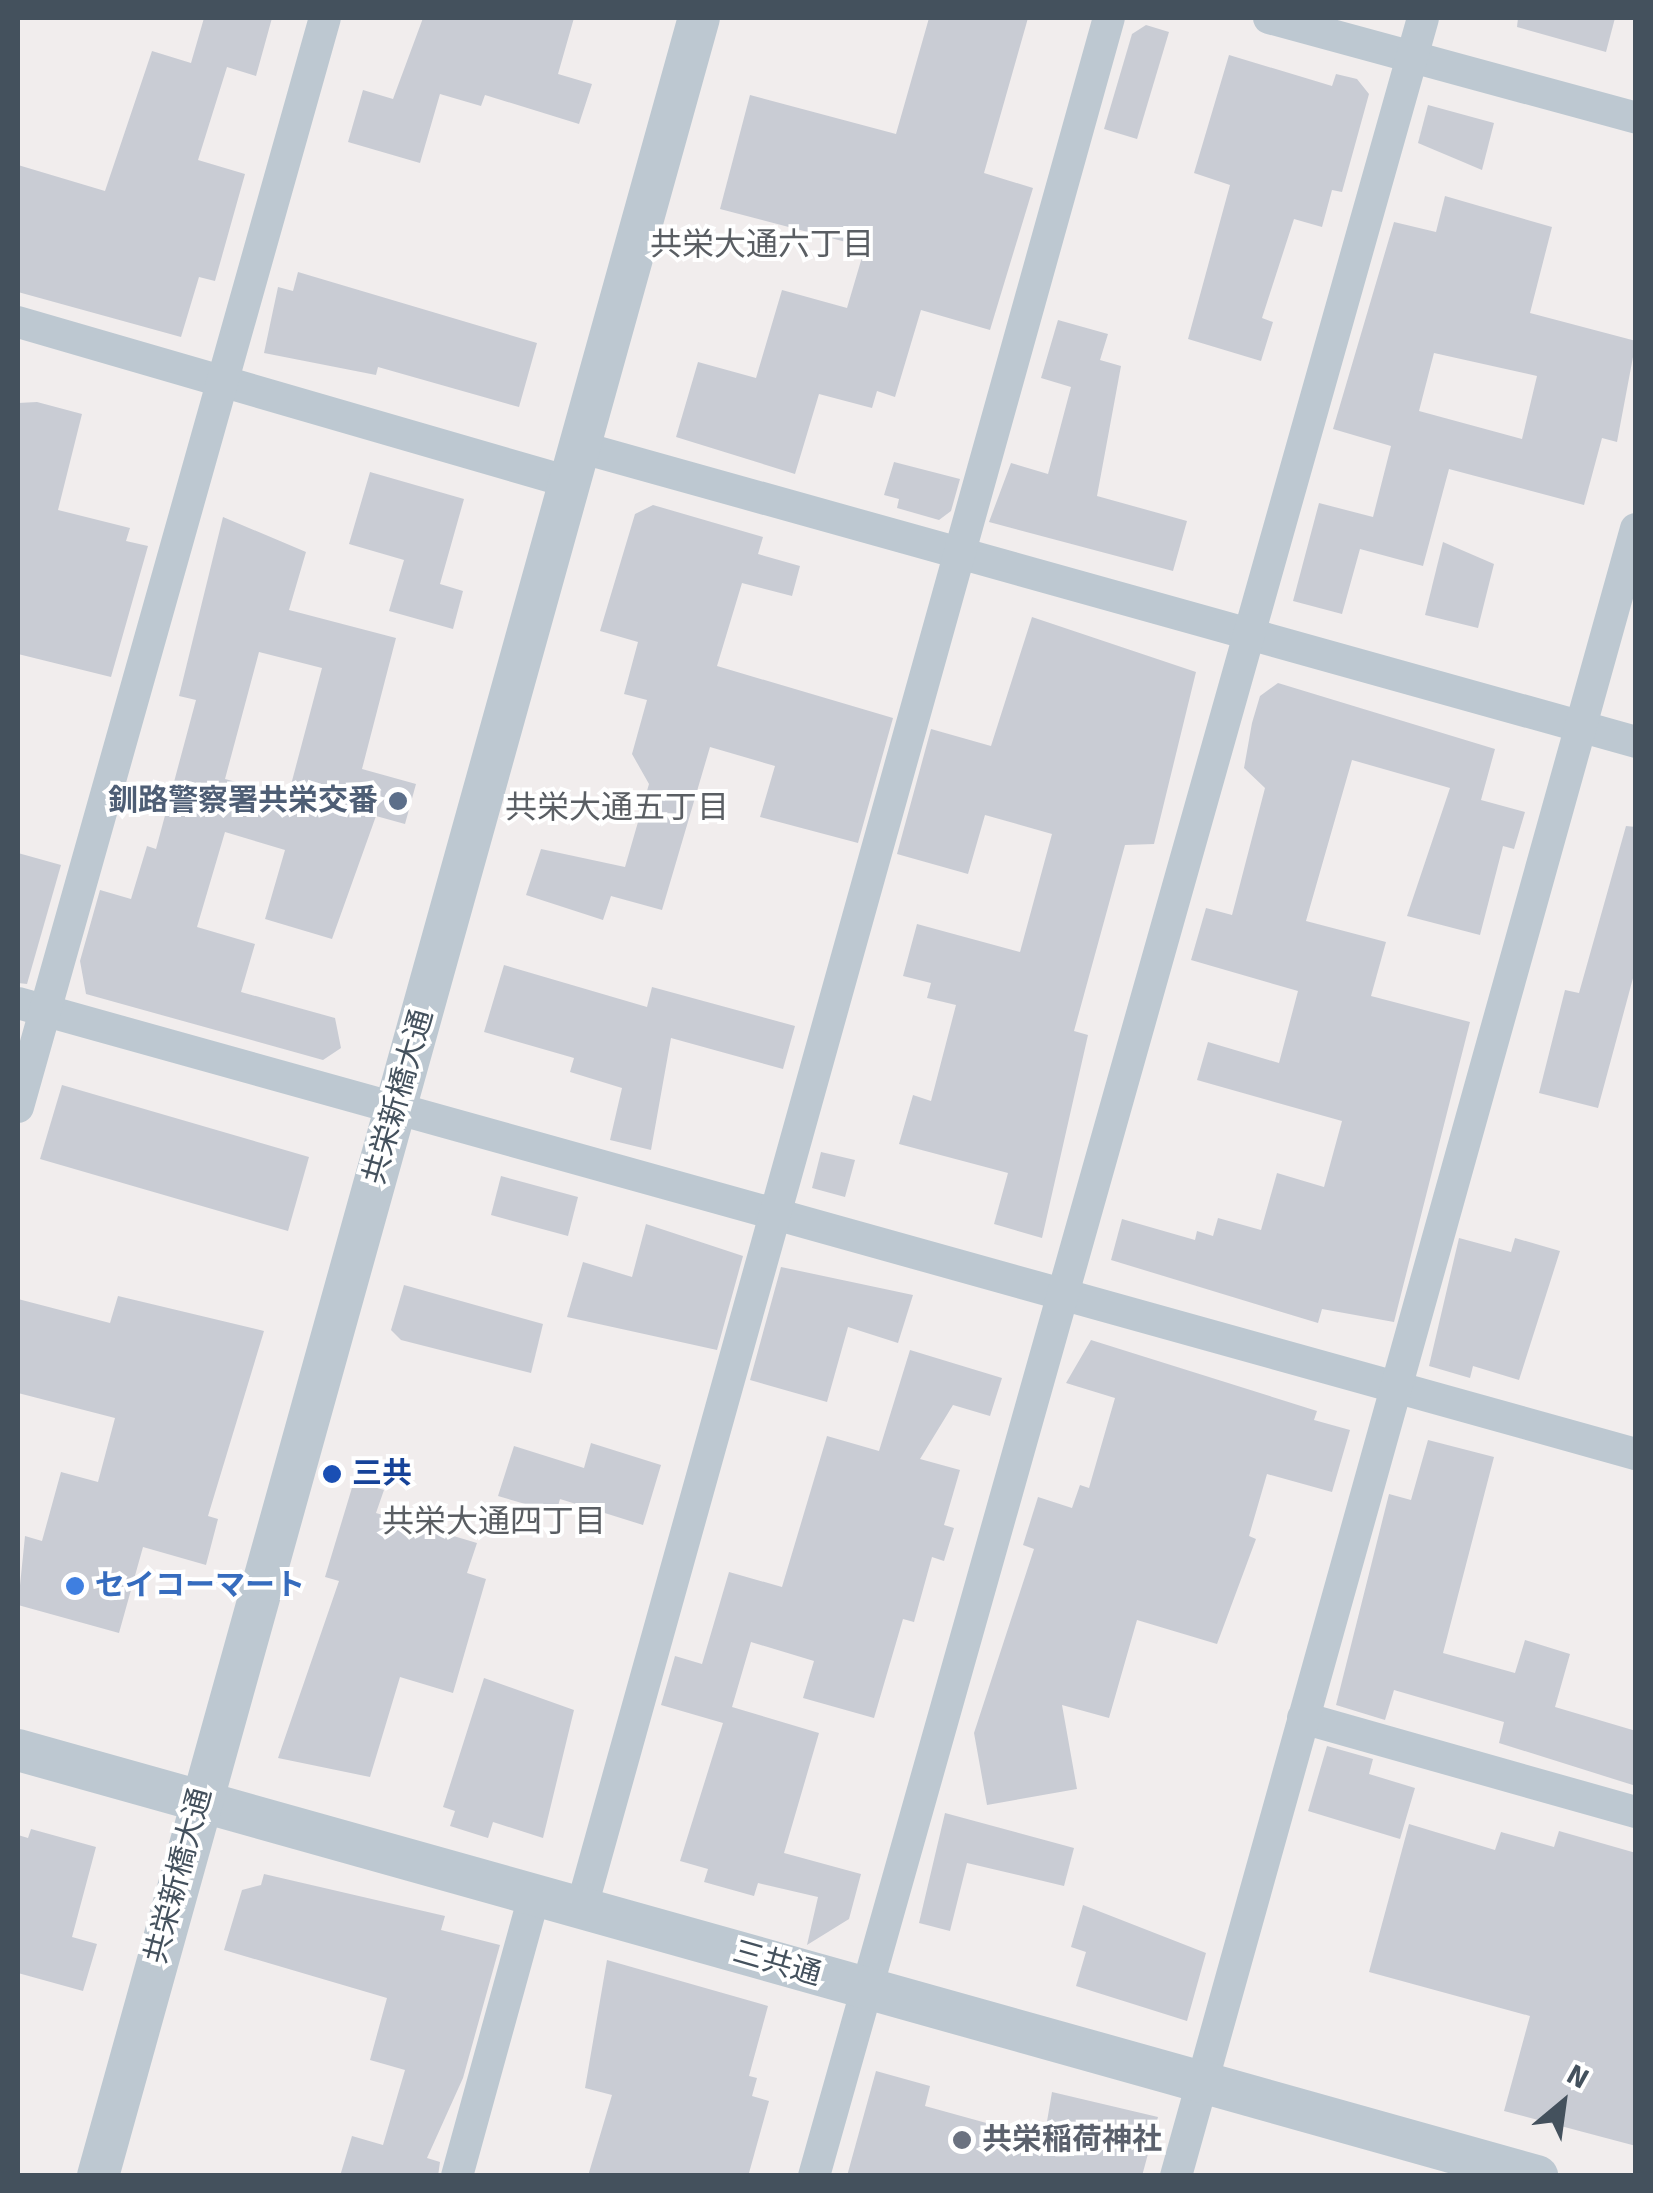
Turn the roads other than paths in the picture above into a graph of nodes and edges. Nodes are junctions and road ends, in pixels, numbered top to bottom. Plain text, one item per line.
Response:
1 (325, 18) edge
2 (698, 18) edge
3 (1109, 18) edge
4 (1269, 18) edge
5 (1423, 18) edge
6 (1412, 58) junction
7 (1636, 118) edge
8 (18, 322) edge
9 (224, 383) junction
10 (577, 466) junction
11 (1636, 528) edge
12 (954, 551) junction
13 (1246, 635) junction
14 (1579, 728) junction
15 (1636, 742) edge
16 (31, 1007) edge
17 (18, 1107) edge
18 (394, 1109) junction
19 (775, 1217) junction
20 (1064, 1296) junction
21 (1392, 1386) junction
22 (1636, 1454) edge
23 (1303, 1718) junction
24 (18, 1750) edge
25 (199, 1800) junction
26 (1636, 1812) edge
27 (534, 1896) junction
28 (581, 1910) junction
29 (867, 1989) junction
30 (1202, 2082) junction
31 (1530, 2174) edge
32 (98, 2176) edge
33 (457, 2176) edge
34 (814, 2176) edge
35 (1176, 2176) edge

1 - 9 street
2 - 10 street, 共栄新橋大通
3 - 12 street
4 - 6 street
5 - 6 street
6 - 7 street
6 - 13 street
8 - 9 street
9 - 10 street
9 - 16 street
10 - 12 street
10 - 18 street, 共栄新橋大通
11 - 14 street
12 - 13 street
12 - 19 street
13 - 14 street
13 - 20 street
14 - 15 street
14 - 21 street
16 - 17 street
16 - 18 street
18 - 19 street
18 - 25 street, 共栄新橋大通
19 - 20 street
19 - 28 street
20 - 21 street
20 - 29 street
21 - 22 street
21 - 23 street
23 - 26 street
23 - 30 street
24 - 25 street, 三共通
25 - 27 street, 三共通
25 - 32 street, 共栄新橋大通
27 - 28 street, 三共通
27 - 33 street
28 - 29 street, 三共通
29 - 30 street, 三共通
29 - 34 street
30 - 31 street, 三共通
30 - 35 street

